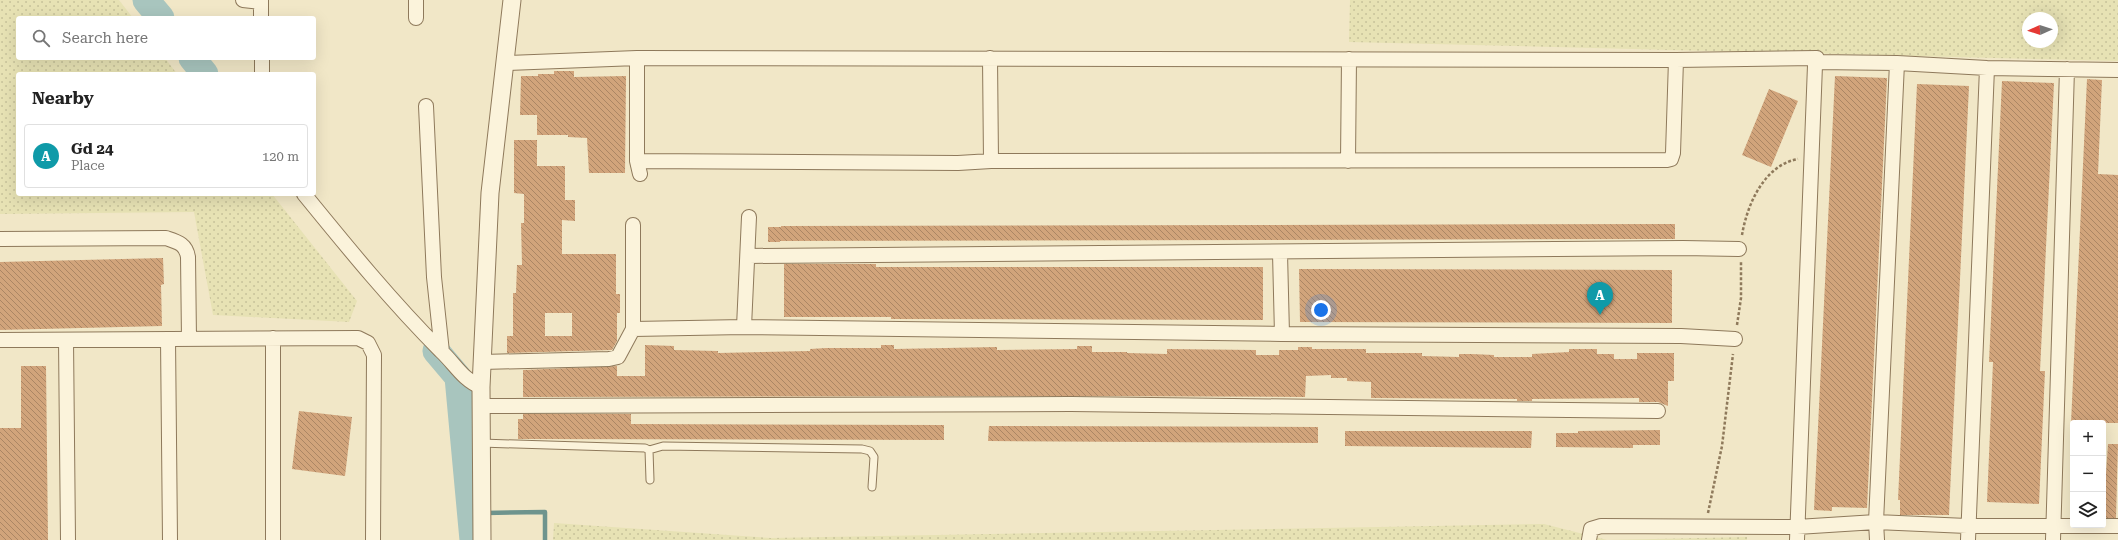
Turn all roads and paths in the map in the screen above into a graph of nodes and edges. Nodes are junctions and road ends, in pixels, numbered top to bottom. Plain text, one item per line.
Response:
1 (243, 0) edge
2 (416, 0) edge
3 (512, 0) edge
4 (261, 1) edge
5 (261, 16) edge
6 (416, 18) dead end
7 (637, 58) junction
8 (990, 58) junction
9 (1350, 59) junction
10 (262, 60) edge
11 (1676, 60) junction
12 (1817, 62) junction
13 (512, 63) junction
14 (1897, 63) junction
15 (1987, 68) junction
16 (2067, 69) junction
17 (2118, 70) edge
18 (262, 72) edge
19 (426, 106) dead end
20 (1812, 160) junction
21 (637, 161) junction
22 (991, 161) junction
23 (1348, 161) junction
24 (640, 174) dead end
25 (306, 196) edge
26 (749, 217) dead end
27 (633, 225) dead end
28 (0, 238) edge
29 (1740, 249) junction
30 (1280, 253) junction
31 (749, 256) junction
32 (744, 327) junction
33 (633, 329) junction
34 (1282, 334) junction
35 (273, 338) junction
36 (168, 339) junction
37 (190, 339) junction
38 (1735, 339) junction
39 (0, 340) edge
40 (66, 340) junction
41 (442, 352) junction
42 (490, 362) junction
43 (481, 388) junction
44 (489, 406) junction
45 (1658, 411) dead end
46 (481, 443) junction
47 (649, 450) junction
48 (650, 480) dead end
49 (872, 487) dead end
50 (1876, 522) junction
51 (1706, 526) junction
52 (2118, 526) edge
53 (1967, 533) edge
54 (2053, 533) edge
55 (1797, 534) edge
56 (68, 540) edge
57 (170, 540) edge
58 (273, 540) edge
59 (373, 540) edge
60 (482, 540) edge
61 (1589, 540) edge
62 (1877, 540) edge

1 - 4 street
2 - 6 street
3 - 13 street
4 - 5 street
7 - 8 street
7 - 13 street
7 - 21 street
8 - 9 street
8 - 22 street
9 - 11 street
9 - 23 street
10 - 18 street
11 - 12 street
11 - 23 street
12 - 14 street
12 - 20 street
13 - 42 street
14 - 15 street
14 - 50 street
15 - 16 street
15 - 53 street
16 - 17 street
16 - 54 street
19 - 41 street
20 - 29 path
20 - 55 street
21 - 22 street
21 - 24 street
22 - 23 street
25 - 41 street
26 - 31 street
27 - 33 street
28 - 37 street
29 - 30 street
29 - 38 path
30 - 31 street
30 - 34 street
31 - 32 street
32 - 33 street
32 - 34 street
33 - 42 street
34 - 38 street
35 - 37 street
35 - 58 street
35 - 59 street
36 - 37 street
36 - 40 street
36 - 57 street
38 - 51 path
39 - 40 street
40 - 56 street
41 - 43 street
42 - 43 street
43 - 44 street
44 - 45 street
44 - 46 street
46 - 47 lane
46 - 60 street
47 - 48 lane
47 - 49 lane
50 - 53 street
50 - 55 street
50 - 62 street
51 - 55 street
51 - 61 street
52 - 54 street
53 - 54 street

